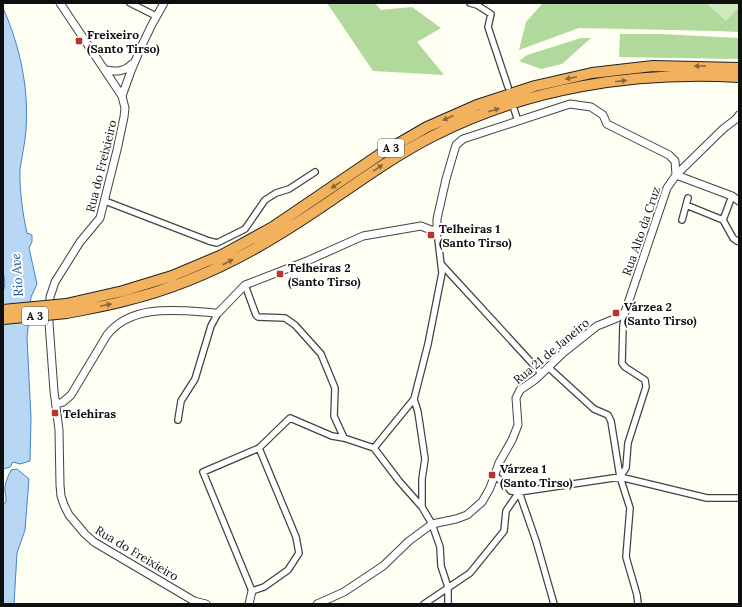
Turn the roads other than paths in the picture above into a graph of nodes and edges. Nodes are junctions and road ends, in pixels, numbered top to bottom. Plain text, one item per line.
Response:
1 (60, 3) edge
2 (130, 3) edge
3 (164, 3) edge
4 (470, 3) edge
5 (156, 16) junction
6 (134, 62) junction
7 (739, 68) edge
8 (105, 70) junction
9 (739, 77) edge
10 (508, 87) dead end
11 (122, 96) junction
12 (514, 109) dead end
13 (739, 114) edge
14 (518, 121) junction
15 (315, 172) dead end
16 (676, 175) junction
17 (732, 196) junction
18 (688, 198) dead end
19 (105, 201) junction
20 (739, 201) edge
21 (686, 205) junction
22 (682, 220) dead end
23 (722, 220) junction
24 (437, 230) junction
25 (737, 241) dead end
26 (441, 265) junction
27 (245, 285) junction
28 (67, 308) junction
29 (3, 310) edge
30 (625, 312) junction
31 (218, 313) junction
32 (3, 319) edge
33 (548, 367) junction
34 (541, 373) junction
35 (414, 399) junction
36 (57, 404) junction
37 (178, 420) dead end
38 (344, 438) junction
39 (259, 448) junction
40 (374, 448) junction
41 (495, 476) junction
42 (620, 476) junction
43 (519, 492) junction
44 (739, 498) edge
45 (422, 508) junction
46 (432, 524) junction
47 (448, 587) junction
48 (252, 591) junction
49 (206, 604) edge
50 (249, 604) edge
51 (318, 604) edge
52 (424, 604) edge
53 (448, 604) edge
54 (554, 604) edge
55 (638, 604) edge

1 - 8 street
2 - 5 street
3 - 5 street
4 - 10 street
5 - 6 street
6 - 8 street
6 - 11 street
7 -> 28 highway, A 3
8 - 11 street
28 -> 9 highway, A 3
11 - 19 street, Rua do Freixieiro
12 - 14 street
13 - 16 street, Rua Alto da Cruz
14 - 16 street
14 - 24 street
15 - 19 street
16 - 17 street
16 - 30 street, Rua Alto da Cruz
17 - 20 street
17 - 23 street
18 - 21 street
19 - 36 street, Rua do Freixieiro
21 - 22 street
21 - 23 street
23 - 25 street
24 - 26 street
24 - 27 street
26 - 34 street
26 - 35 street
27 - 31 street
27 - 38 street
28 - 29 highway, A 3, bridge
28 - 32 highway, A 3, bridge
30 - 33 street, Rua 21 de Janeiro
30 - 42 street
31 - 36 street
31 - 37 street
33 - 34 street, Rua 21 de Janeiro
33 - 42 street
34 - 41 street, Rua 21 de Janeiro
35 - 40 street
35 - 45 street
36 - 49 street, Rua do Freixieiro
38 - 39 street
38 - 40 street
39 - 48 street
39 - 48 street
40 - 45 street
41 - 43 street
41 - 46 street, Rua 21 de Janeiro
42 - 43 street
42 - 44 street
42 - 55 street
43 - 47 street
43 - 54 street
45 - 46 street
46 - 47 street
46 - 51 street
47 - 52 street
47 - 53 street
48 - 50 street

